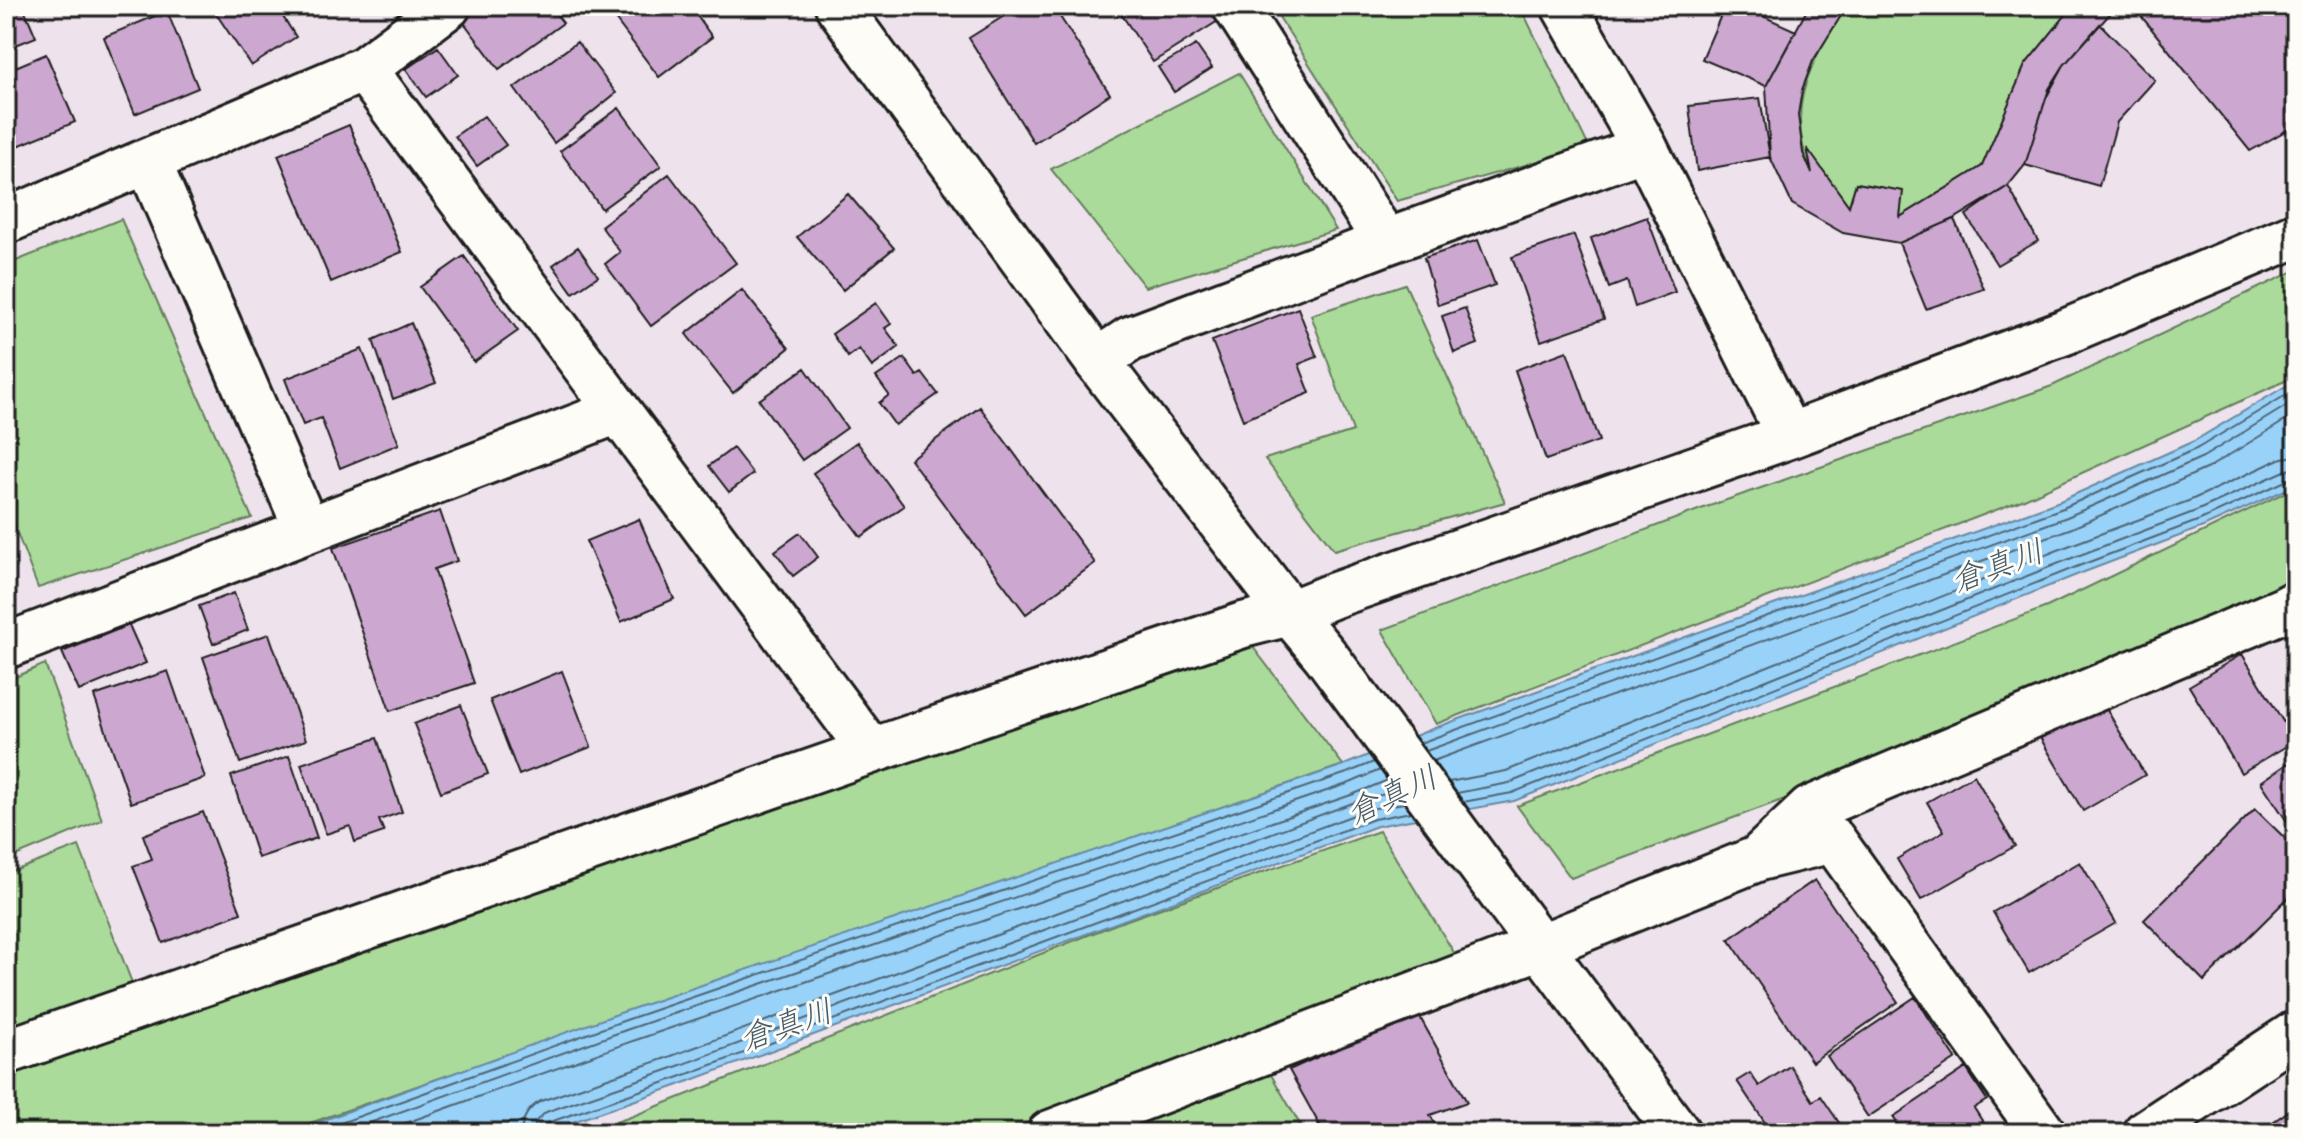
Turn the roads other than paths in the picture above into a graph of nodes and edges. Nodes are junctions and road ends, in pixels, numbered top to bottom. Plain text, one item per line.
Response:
1 (448, 6) edge
2 (838, 6) edge
3 (1235, 6) edge
4 (1564, 6) edge
5 (364, 69) junction
6 (1645, 148) junction
7 (148, 161) junction
8 (6, 221) edge
9 (2296, 235) edge
10 (1386, 242) junction
11 (1097, 361) junction
12 (618, 411) junction
13 (1789, 436) junction
14 (307, 530) junction
15 (2296, 603) edge
16 (1290, 613) junction
17 (6, 646) edge
18 (871, 751) junction
19 (1759, 858) junction
20 (1539, 947) junction
21 (2296, 1033) edge
22 (6, 1052) edge
23 (1062, 1131) edge
24 (1678, 1133) edge
25 (2043, 1133) edge
26 (2145, 1133) edge

1 - 5 street
2 - 11 street
3 - 10 street
4 - 6 street
5 - 7 street
5 - 12 street
6 - 10 street
6 - 13 street
7 - 8 street
7 - 14 street
9 - 13 street
10 - 11 street
11 - 16 street
12 - 14 street
12 - 18 street
13 - 16 street
14 - 17 street
15 - 19 street
16 - 18 street
16 - 20 street
18 - 22 street
19 - 20 street
19 - 25 street
20 - 23 street
20 - 24 street
21 - 26 street

